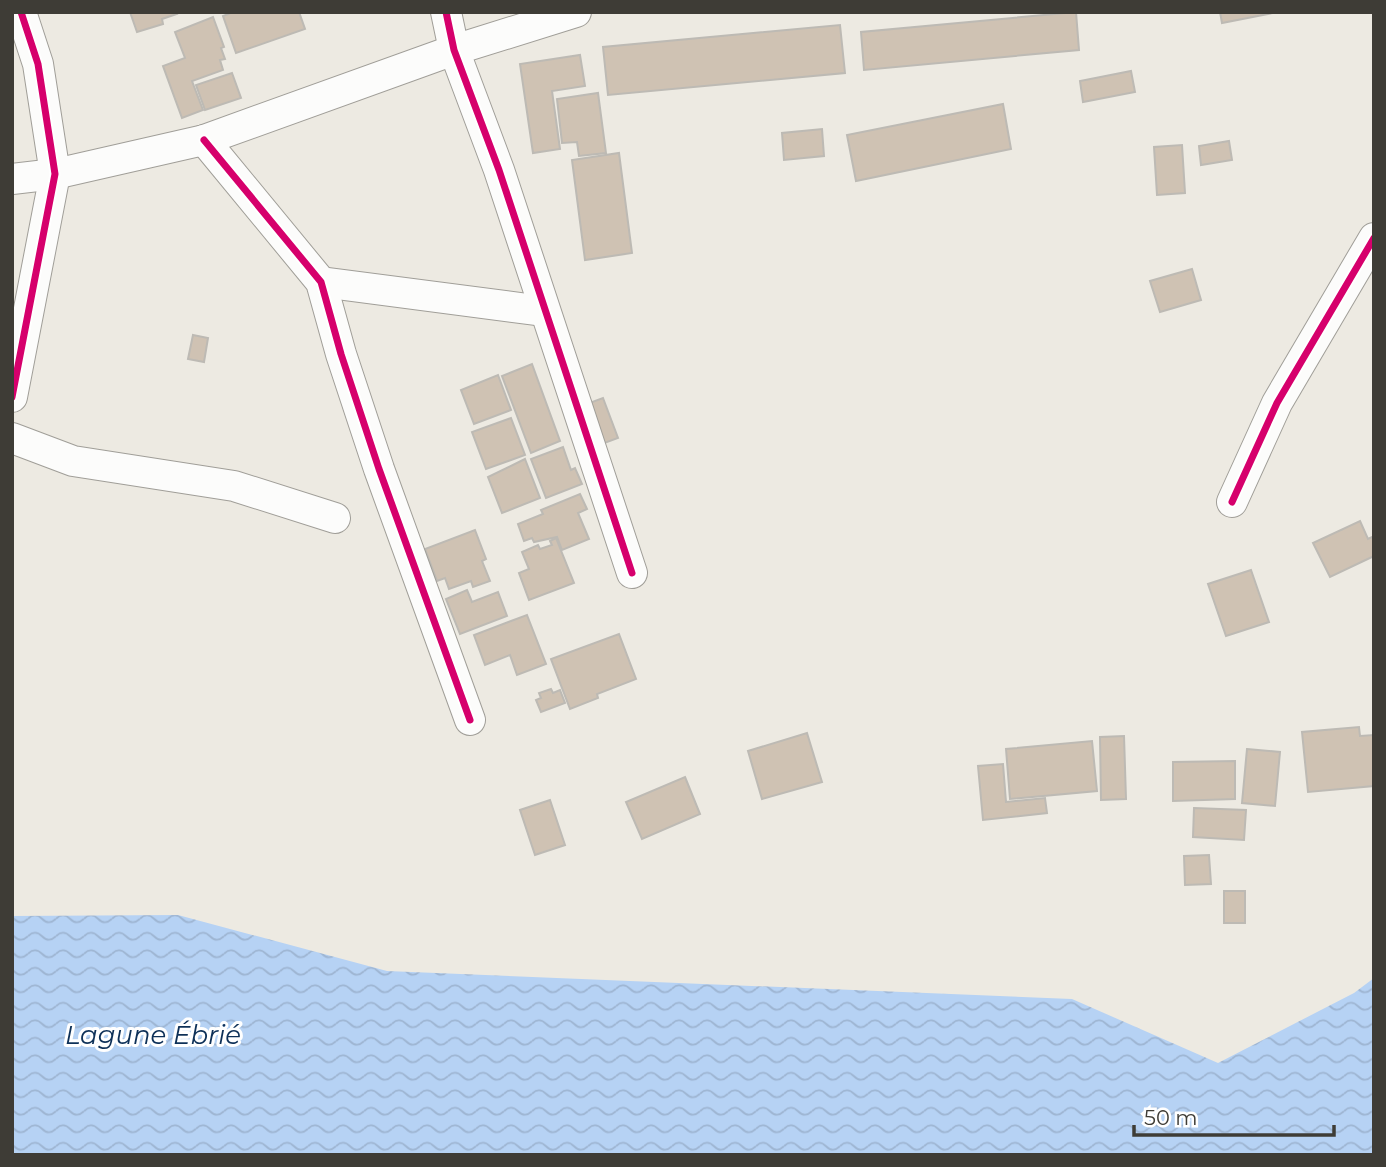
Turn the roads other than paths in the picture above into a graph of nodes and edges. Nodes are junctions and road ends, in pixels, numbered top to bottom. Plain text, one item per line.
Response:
1 (22, 12) edge
2 (446, 12) edge
3 (576, 12) edge
4 (454, 50) junction
5 (204, 140) junction
6 (55, 174) junction
7 (12, 179) edge
8 (1374, 238) edge
9 (321, 282) junction
10 (543, 312) junction
11 (12, 397) edge
12 (12, 438) edge
13 (1232, 502) dead end
14 (335, 518) dead end
15 (632, 573) dead end
16 (470, 720) dead end

1 - 6 street
2 - 4 street
3 - 4 street
4 - 5 street
4 - 10 street
5 - 6 street
5 - 9 street
6 - 7 street
6 - 11 street
8 - 13 street
9 - 10 street
9 - 16 street
10 - 15 street
12 - 14 street

